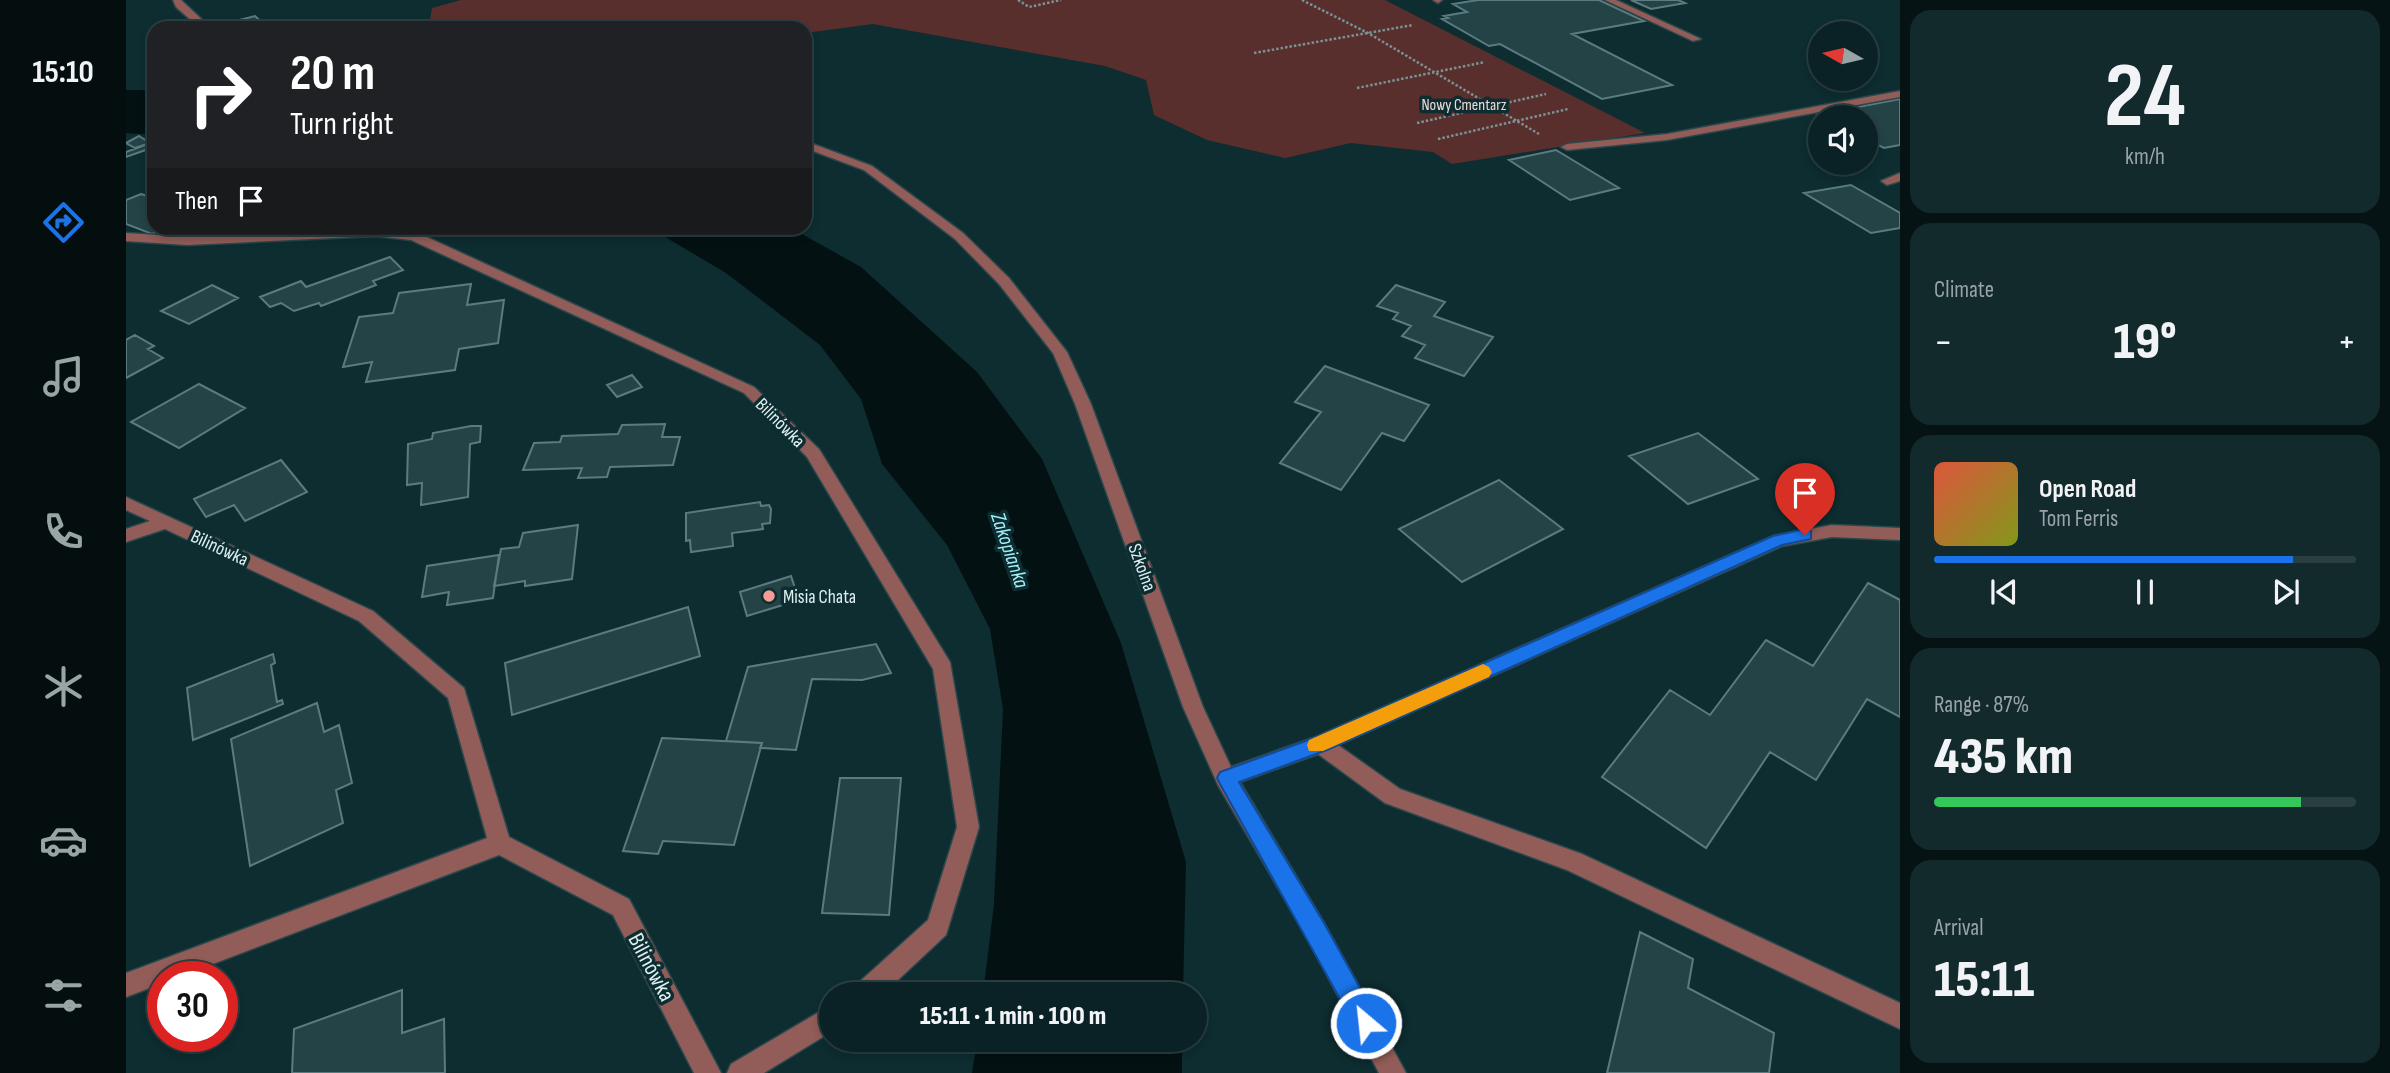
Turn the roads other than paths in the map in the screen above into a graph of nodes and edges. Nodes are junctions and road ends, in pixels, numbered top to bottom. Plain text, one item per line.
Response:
1 (177, 0) edge
2 (1609, 0) edge
3 (198, 21) edge
4 (1696, 39) dead end
5 (1900, 94) edge
6 (812, 147) edge
7 (1566, 147) dead end
8 (319, 235) edge
9 (404, 235) edge
10 (126, 237) edge
11 (126, 503) edge
12 (166, 522) junction
13 (1900, 534) edge
14 (126, 536) edge
15 (1320, 744) junction
16 (1226, 778) junction
17 (500, 844) junction
18 (877, 982) edge
19 (126, 985) edge
20 (1900, 1016) edge
21 (819, 1025) edge
22 (708, 1073) edge
23 (740, 1073) edge
24 (1393, 1073) edge

1 - 3 street
2 - 4 street
5 - 7 street
6 - 16 street, Szkolna
8 - 10 street, Bilinówka
9 - 18 street, Bilinówka
11 - 12 street, Bilinówka
12 - 14 street
12 - 17 street, Bilinówka
13 - 15 street
15 - 16 street
15 - 20 street
16 - 24 street, Szkolna
17 - 19 street
17 - 22 street, Bilinówka
21 - 23 street

